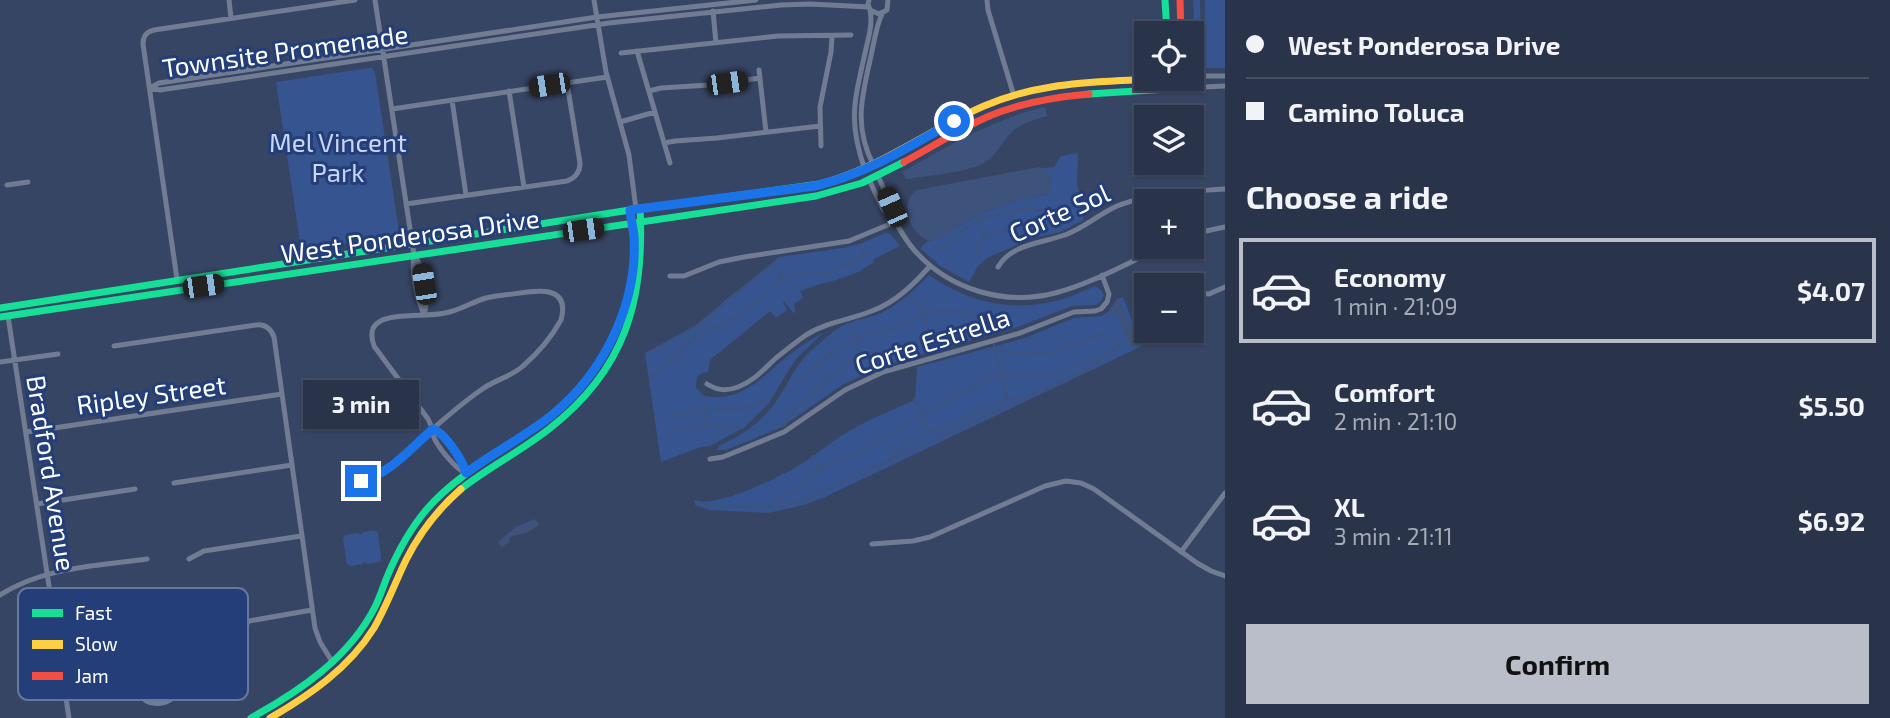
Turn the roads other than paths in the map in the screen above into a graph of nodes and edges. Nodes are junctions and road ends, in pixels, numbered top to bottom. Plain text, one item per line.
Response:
1 (229, 0) edge
2 (355, 0) edge
3 (375, 0) edge
4 (594, 0) edge
5 (756, 0) edge
6 (869, 0) edge
7 (888, 0) edge
8 (987, 0) edge
9 (1165, 0) edge
10 (1180, 0) edge
11 (713, 8) junction
12 (870, 9) junction
13 (882, 13) junction
14 (597, 17) junction
15 (231, 18) junction
16 (1166, 21) edge
17 (1181, 21) edge
18 (598, 25) junction
19 (851, 35) dead end
20 (832, 36) junction
21 (716, 43) junction
22 (637, 51) junction
23 (383, 53) junction
24 (621, 53) dead end
25 (759, 70) dead end
26 (607, 76) junction
27 (1204, 76) edge
28 (1225, 76) edge
29 (760, 79) junction
30 (1134, 80) edge
31 (567, 83) junction
32 (1225, 86) edge
33 (1204, 87) edge
34 (150, 88) junction
35 (509, 91) junction
36 (649, 91) junction
37 (1136, 91) edge
38 (1014, 96) junction
39 (452, 100) junction
40 (1018, 106) junction
41 (392, 109) junction
42 (655, 112) junction
43 (620, 122) junction
44 (820, 126) junction
45 (766, 132) junction
46 (664, 143) junction
47 (821, 146) dead end
48 (670, 163) dead end
49 (874, 166) junction
50 (865, 170) junction
51 (878, 176) junction
52 (869, 180) junction
53 (28, 183) dead end
54 (6, 185) dead end
55 (524, 187) junction
56 (1225, 189) edge
57 (1204, 192) edge
58 (466, 195) junction
59 (1134, 202) edge
60 (406, 204) junction
61 (635, 209) junction
62 (894, 220) junction
63 (641, 222) junction
64 (632, 223) junction
65 (1225, 227) edge
66 (1204, 231) edge
67 (413, 244) junction
68 (414, 255) junction
69 (1137, 259) edge
70 (930, 265) junction
71 (998, 267) dead end
72 (1102, 275) junction
73 (670, 276) dead end
74 (177, 279) junction
75 (1225, 287) edge
76 (178, 290) junction
77 (1204, 294) edge
78 (3, 307) edge
79 (424, 315) junction
80 (4, 316) edge
81 (114, 346) dead end
82 (58, 354) dead end
83 (15, 360) junction
84 (0, 362) edge
85 (707, 384) dead end
86 (282, 394) junction
87 (433, 429) junction
88 (27, 432) junction
89 (710, 459) dead end
90 (292, 466) junction
91 (466, 473) junction
92 (355, 481) dead end
93 (471, 481) junction
94 (174, 483) dead end
95 (135, 489) dead end
96 (1225, 493) edge
97 (37, 504) junction
98 (302, 536) junction
99 (872, 544) dead end
100 (1181, 552) junction
101 (147, 559) dead end
102 (189, 559) dead end
103 (48, 574) junction
104 (1225, 576) edge
105 (50, 588) edge
106 (0, 595) edge
107 (312, 610) junction
108 (248, 622) edge
109 (333, 663) junction
110 (340, 670) junction
111 (66, 700) edge
112 (146, 700) edge
113 (168, 700) edge
114 (69, 718) edge
115 (251, 718) edge
116 (270, 718) edge

1 - 15 street
2 - 15 street
3 - 23 street
4 - 14 street
5 - 11 street, Townsite Promenade
6 - 12 street
7 - 13 street
8 - 38 street
9 - 16 main road
10 - 17 main road
11 - 12 street, Townsite Promenade
11 - 14 street, Townsite Promenade
11 - 18 street, Townsite Promenade
11 - 21 street
12 - 13 street, Townsite Promenade
12 - 50 street
13 - 49 street
14 - 18 street
14 - 23 street, Townsite Promenade
15 - 34 street
18 - 23 street, Townsite Promenade
18 - 26 street
19 - 20 street
20 - 21 street
20 - 44 street
21 - 22 street
22 - 24 street
22 - 36 street
23 - 34 street, Townsite Promenade
23 - 41 street
25 - 29 street
26 - 31 street
26 - 43 street
27 - 28 street
29 - 36 street
29 - 45 street
30 - 38 main road, West Ponderosa Drive
31 - 35 street
31 - 55 street
32 - 33 street, West Ponderosa Drive
34 - 74 street
35 - 39 street
35 - 55 street
36 - 42 street
37 - 40 main road, West Ponderosa Drive
38 - 40 main road
38 - 49 main road, West Ponderosa Drive
39 - 41 street
39 - 58 street
40 - 51 main road, West Ponderosa Drive
41 - 60 street
42 - 43 street
42 - 46 street
43 - 61 street
44 - 45 street
44 - 47 street
45 - 46 street
46 - 48 street
49 - 50 main road, West Ponderosa Drive
49 - 51 main road
50 - 52 main road
50 - 61 main road, West Ponderosa Drive
51 - 52 main road, West Ponderosa Drive
51 - 62 street
52 - 62 street
52 - 63 main road, West Ponderosa Drive
53 - 54 street
55 - 58 street
56 - 57 street, Corte Sol
58 - 60 street
59 - 71 street, Corte Sol
60 - 67 street
61 - 63 main road
61 - 64 main road
61 - 67 main road, West Ponderosa Drive
62 - 70 street
62 - 73 street
63 - 64 main road, West Ponderosa Drive
63 - 93 main road
64 - 68 main road, West Ponderosa Drive
64 - 91 main road
65 - 66 street
67 - 68 street
67 - 74 main road, West Ponderosa Drive
68 - 76 main road, West Ponderosa Drive
68 - 79 street
69 - 72 street
70 - 72 street
70 - 85 street
72 - 89 street, Corte Estrella
74 - 76 main road
74 - 78 main road, West Ponderosa Drive
75 - 77 street
76 - 80 main road, West Ponderosa Drive
78 - 80 main road
79 - 87 street
79 - 87 street
80 - 83 street, Bradford Avenue
81 - 86 street
82 - 83 street
83 - 84 street
83 - 88 street, Bradford Avenue
86 - 88 street, Ripley Street
86 - 90 street
87 - 91 street
87 - 92 street
88 - 97 street, Bradford Avenue
90 - 94 street
90 - 98 street
91 - 93 main road
91 - 109 main road
93 - 110 main road
95 - 97 street
96 - 100 street
97 - 103 street, Bradford Avenue
98 - 102 street
98 - 107 street
99 - 100 street
100 - 104 street
101 - 103 street
103 - 105 street, Bradford Avenue
103 - 106 street
107 - 108 street
107 - 109 street
109 - 110 main road
109 - 115 main road
110 - 116 main road
111 - 114 street, Bradford Avenue
112 - 113 street

